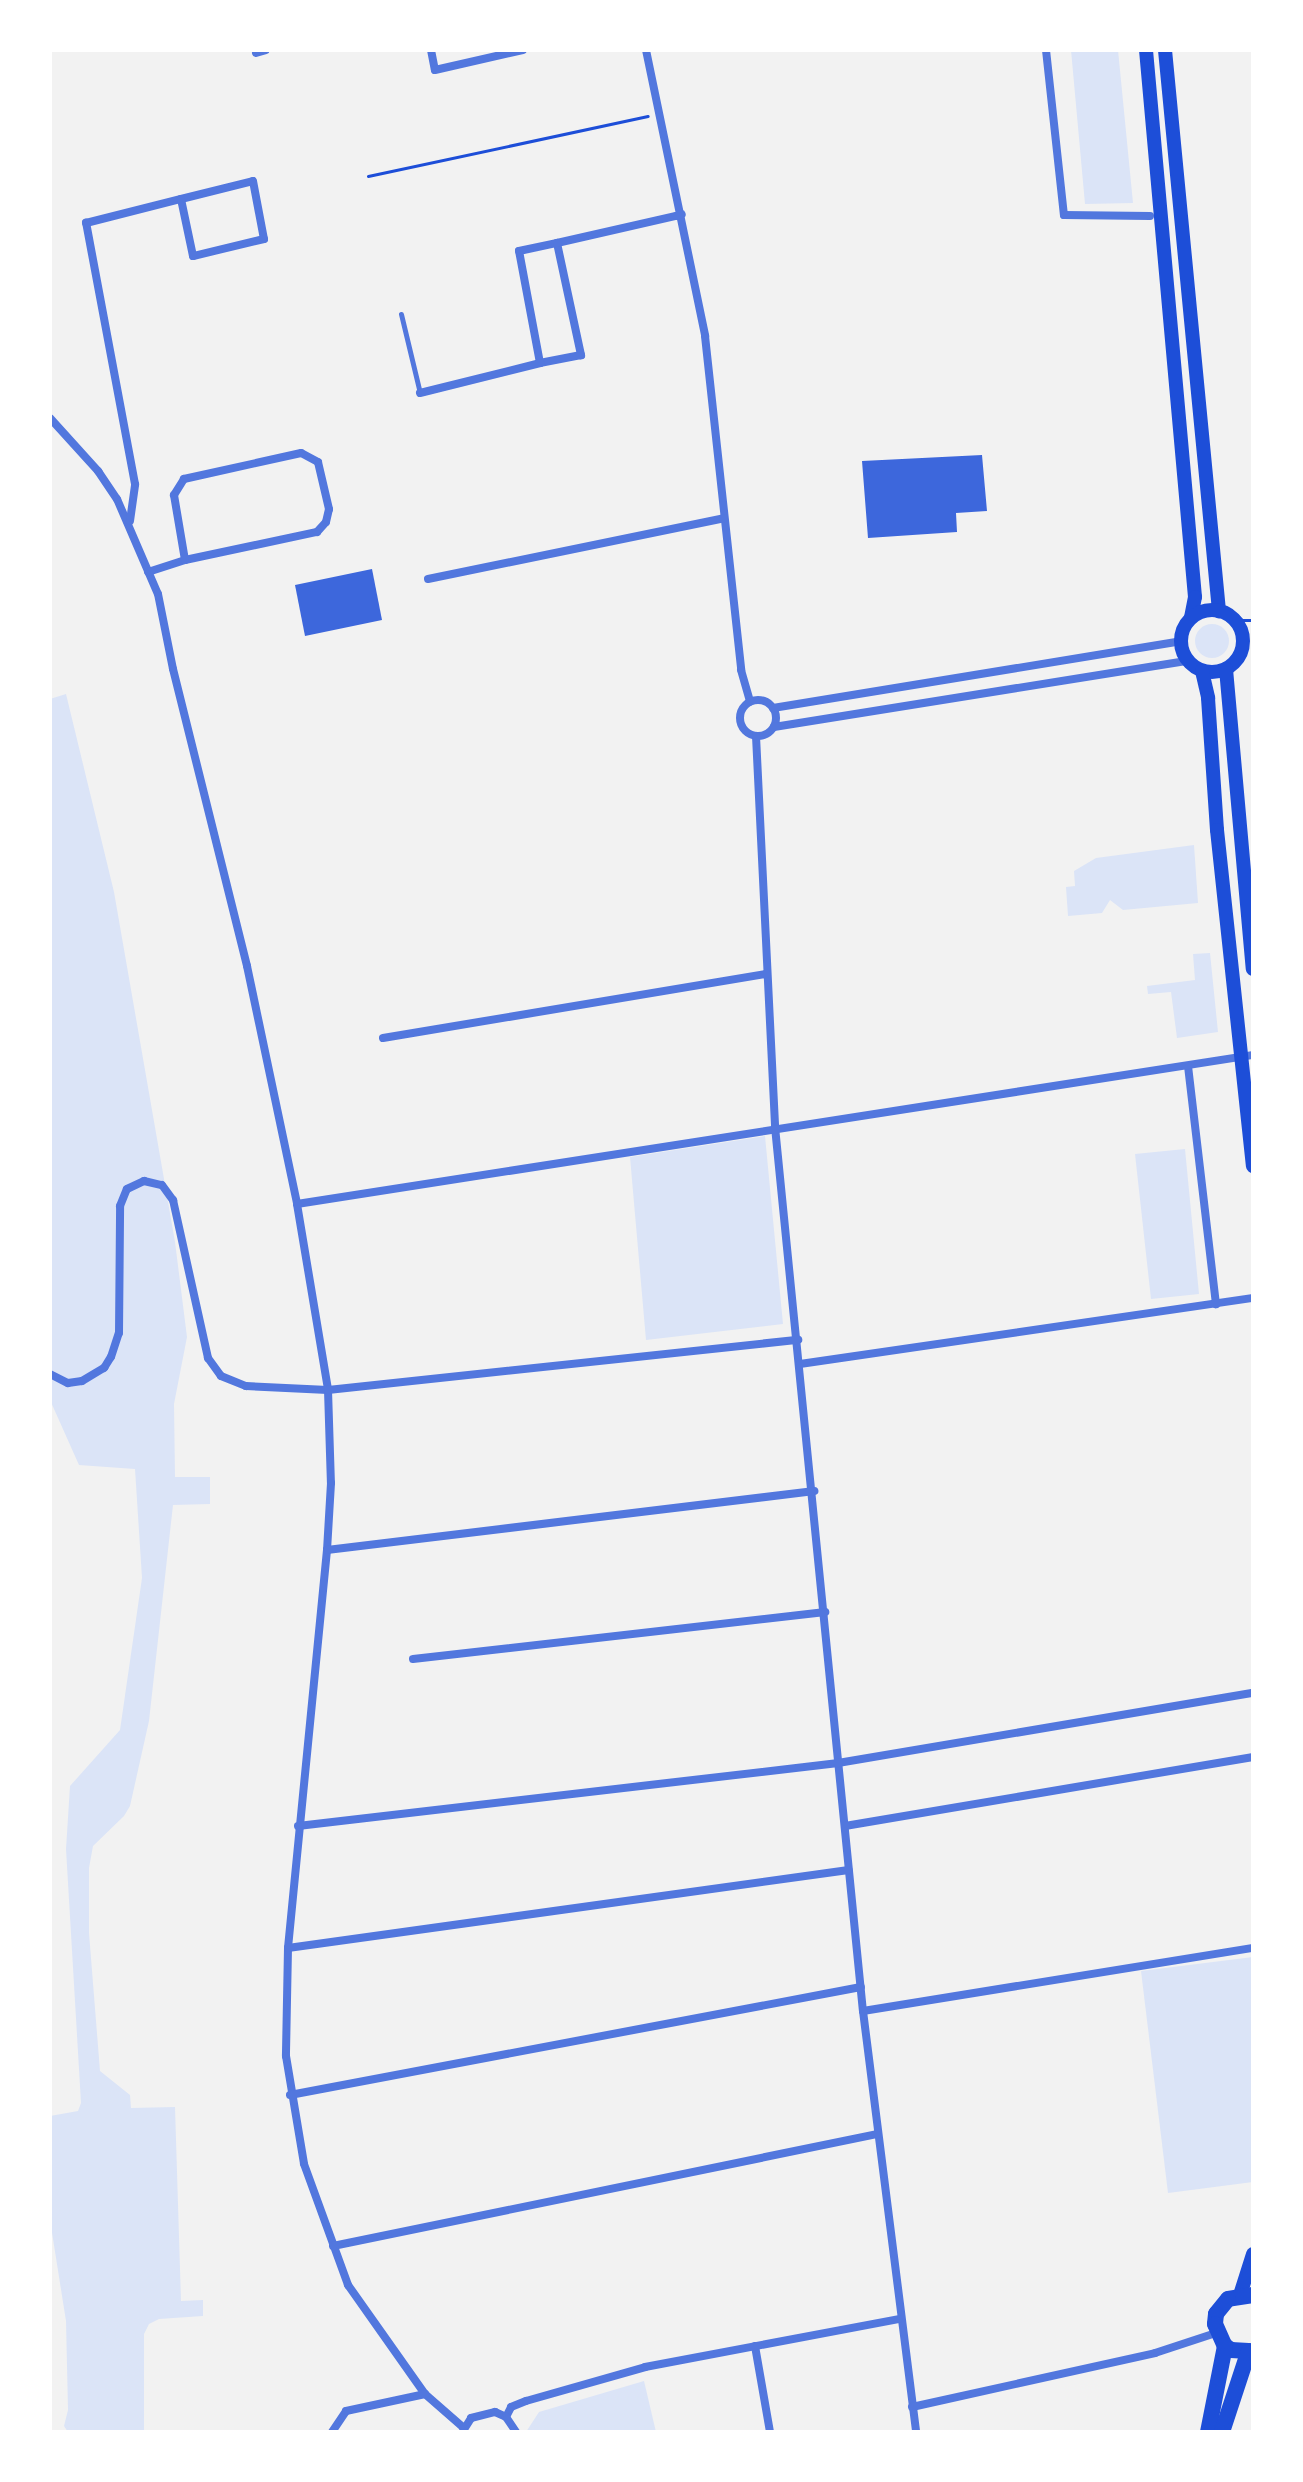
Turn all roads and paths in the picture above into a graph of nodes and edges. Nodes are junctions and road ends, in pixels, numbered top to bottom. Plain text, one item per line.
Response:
1 (266, 50) edge
2 (431, 50) edge
3 (523, 50) edge
4 (646, 50) edge
5 (1046, 50) edge
6 (1146, 50) edge
7 (1165, 50) edge
8 (256, 53) dead end
9 (660, 113) junction
10 (368, 176) dead end
11 (181, 199) junction
12 (682, 214) junction
13 (1150, 216) dead end
14 (557, 243) junction
15 (401, 314) dead end
16 (540, 363) junction
17 (420, 393) joint
18 (50, 418) edge
19 (724, 518) junction
20 (130, 521) junction
21 (185, 560) junction
22 (148, 572) junction
23 (428, 579) dead end
24 (1219, 611) junction
25 (1191, 618) junction
26 (1236, 621) junction
27 (1253, 624) edge
28 (1181, 641) junction
29 (1253, 651) edge
30 (1238, 658) junction
31 (1188, 661) junction
32 (1226, 669) junction
33 (1202, 671) junction
34 (750, 702) junction
35 (773, 708) junction
36 (774, 727) junction
37 (756, 736) junction
38 (1247, 824) edge
39 (1253, 969) edge
40 (767, 974) junction
41 (383, 1038) dead end
42 (1247, 1056) edge
43 (1188, 1066) junction
44 (775, 1127) junction
45 (1253, 1166) edge
46 (297, 1204) junction
47 (1253, 1298) edge
48 (1216, 1304) junction
49 (798, 1340) junction
50 (800, 1366) junction
51 (50, 1374) edge
52 (328, 1390) junction
53 (814, 1491) junction
54 (327, 1550) junction
55 (825, 1612) junction
56 (413, 1659) dead end
57 (1253, 1693) edge
58 (1253, 1757) edge
59 (838, 1763) junction
60 (298, 1826) junction
61 (845, 1826) junction
62 (849, 1870) junction
63 (288, 1948) junction
64 (1253, 1948) edge
65 (861, 1987) junction
66 (863, 2011) junction
67 (290, 2095) junction
68 (877, 2134) junction
69 (333, 2246) junction
70 (1253, 2254) edge
71 (1246, 2295) edge
72 (899, 2319) junction
73 (1220, 2340) junction
74 (755, 2346) junction
75 (1251, 2352) edge
76 (425, 2394) junction
77 (912, 2404) junction
78 (506, 2417) junction
79 (463, 2430) edge
80 (332, 2432) edge
81 (516, 2432) edge
82 (770, 2432) edge
83 (916, 2432) edge
84 (1208, 2432) edge
85 (1222, 2432) edge

1 - 8 street
2 - 3 street
4 - 9 street
5 - 13 street
6 - 25 main road
7 - 24 main road
9 - 10 path
9 - 12 street
11 - 11 street
11 - 20 street
12 - 14 street
12 - 19 street
14 - 16 street
14 - 16 street
15 - 17 lane
16 - 17 street
18 - 20 street
19 - 23 street
19 - 34 street
20 - 22 street
21 - 21 street
21 - 22 street
22 - 46 street
24 - 25 main road
24 - 26 main road
25 - 28 main road
26 - 27 main road
26 - 30 main road
28 - 31 main road
28 - 35 street
29 - 30 main road
30 - 32 main road
31 - 33 main road
31 - 36 street
32 - 33 main road
32 - 38 main road
33 - 42 main road
34 - 35 street
34 - 37 street
35 - 36 street
36 - 37 street
37 - 40 street
38 - 39 main road
40 - 41 street
40 - 44 street
42 - 43 street
42 - 45 main road
43 - 44 street
43 - 48 street
44 - 46 street
44 - 49 street
46 - 52 street
47 - 48 street
48 - 50 street
49 - 50 street
49 - 52 street
50 - 53 street
51 - 52 street
52 - 54 street
53 - 54 street
53 - 55 street
54 - 60 street
55 - 56 street
55 - 59 street
57 - 59 street
58 - 61 street
59 - 60 street
59 - 61 street
60 - 63 street
61 - 62 street
62 - 63 street
62 - 65 street
63 - 67 street
64 - 66 street
65 - 66 street
65 - 67 street
66 - 68 street
67 - 69 street
68 - 69 street
68 - 72 street
69 - 76 street
70 - 71 main road
71 - 73 main road
72 - 74 street
72 - 77 street
73 - 75 main road
73 - 77 street
73 - 84 main road
74 - 78 street
74 - 82 street
75 - 85 main road
76 - 79 street
76 - 80 street
77 - 83 street
78 - 79 street
78 - 81 street

